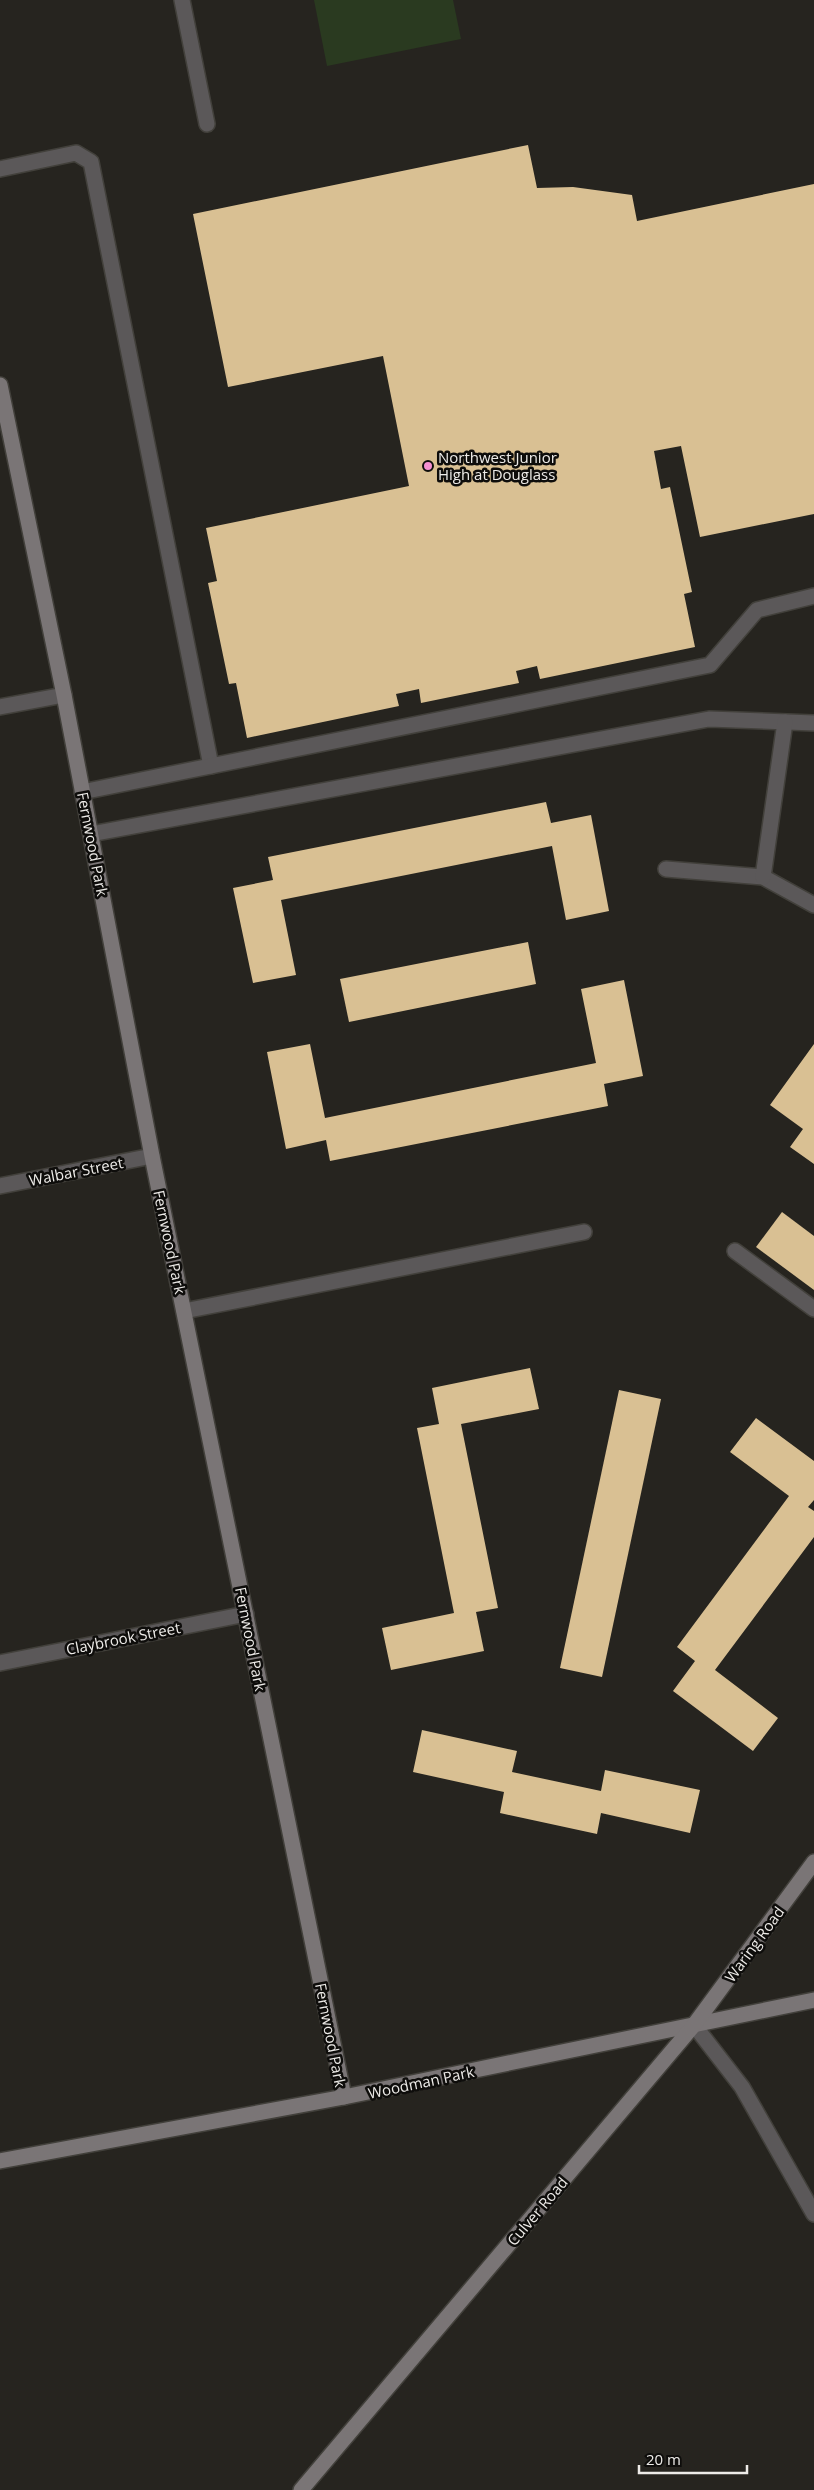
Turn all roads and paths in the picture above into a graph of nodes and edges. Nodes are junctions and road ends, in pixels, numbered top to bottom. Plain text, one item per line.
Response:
1 (182, 0) edge
2 (207, 124) dead end
3 (0, 168) edge
4 (0, 385) edge
5 (814, 596) edge
6 (64, 695) junction
7 (0, 707) edge
8 (785, 722) junction
9 (814, 723) edge
10 (211, 766) junction
11 (82, 792) junction
12 (91, 834) junction
13 (666, 869) dead end
14 (763, 877) junction
15 (814, 905) edge
16 (152, 1156) junction
17 (0, 1186) edge
18 (584, 1232) dead end
19 (735, 1251) dead end
20 (814, 1309) edge
21 (184, 1311) junction
22 (246, 1614) junction
23 (0, 1663) edge
24 (814, 1862) edge
25 (814, 2000) edge
26 (694, 2025) junction
27 (344, 2098) junction
28 (0, 2161) edge
29 (814, 2214) edge
30 (300, 2490) edge

1 - 2 street
3 - 10 street
4 - 6 street, Fernwood Park
5 - 10 street
6 - 7 street
6 - 11 street, Fernwood Park
8 - 9 street
8 - 12 street
8 - 14 street
10 - 11 street
11 - 12 street, Fernwood Park
12 - 16 street, Fernwood Park
13 - 14 street
14 - 15 street
16 - 17 street, Walbar Street
16 - 21 street, Fernwood Park
18 - 21 street
19 - 20 street
21 - 22 street, Fernwood Park
22 - 23 street, Claybrook Street
22 - 27 street, Fernwood Park
24 - 26 street, Waring Road
25 - 26 street
26 - 27 street, Woodman Park
26 - 29 street
26 - 30 street, Culver Road
27 - 28 street, Woodman Park

